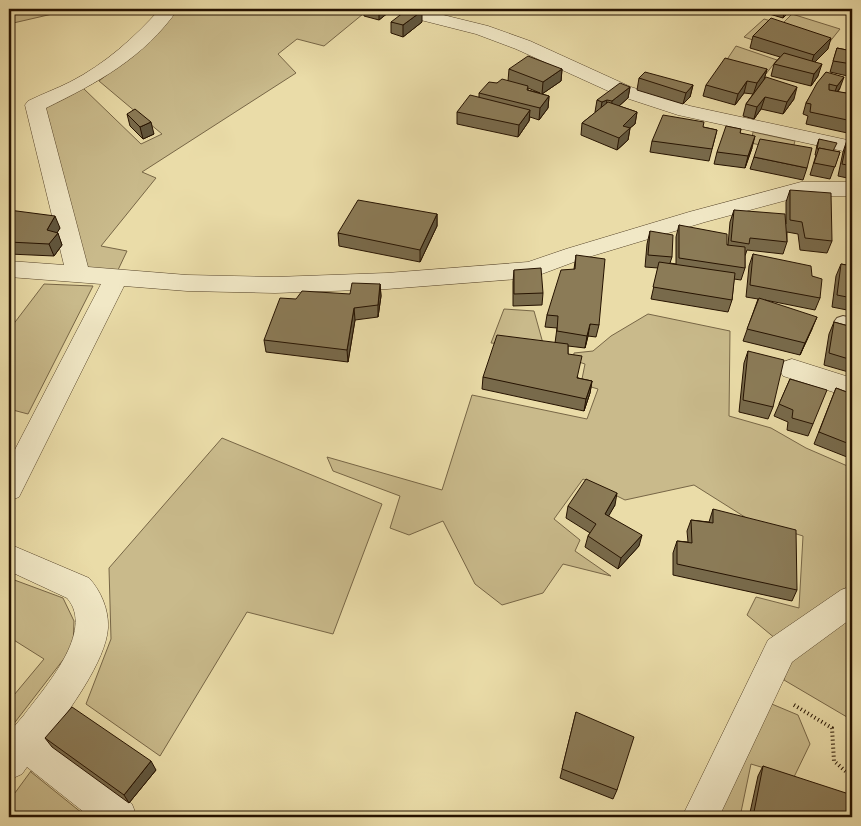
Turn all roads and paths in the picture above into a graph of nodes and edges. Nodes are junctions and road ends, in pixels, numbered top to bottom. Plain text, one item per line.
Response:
1 (169, 9) edge
2 (399, 9) edge
3 (852, 147) edge
4 (852, 189) edge
5 (9, 269) edge
6 (78, 274) junction
7 (116, 278) junction
8 (792, 369) dead end
9 (852, 388) edge
10 (9, 489) edge
11 (9, 556) edge
12 (852, 600) edge
13 (762, 686) junction
14 (17, 752) edge
15 (852, 777) edge
16 (119, 817) edge
17 (700, 817) edge

1 - 6 street
2 - 3 street
4 - 7 street
5 - 6 street
6 - 7 street
7 - 10 street
8 - 9 street
11 - 14 street
12 - 13 street
13 - 15 path
13 - 17 street
14 - 16 street

